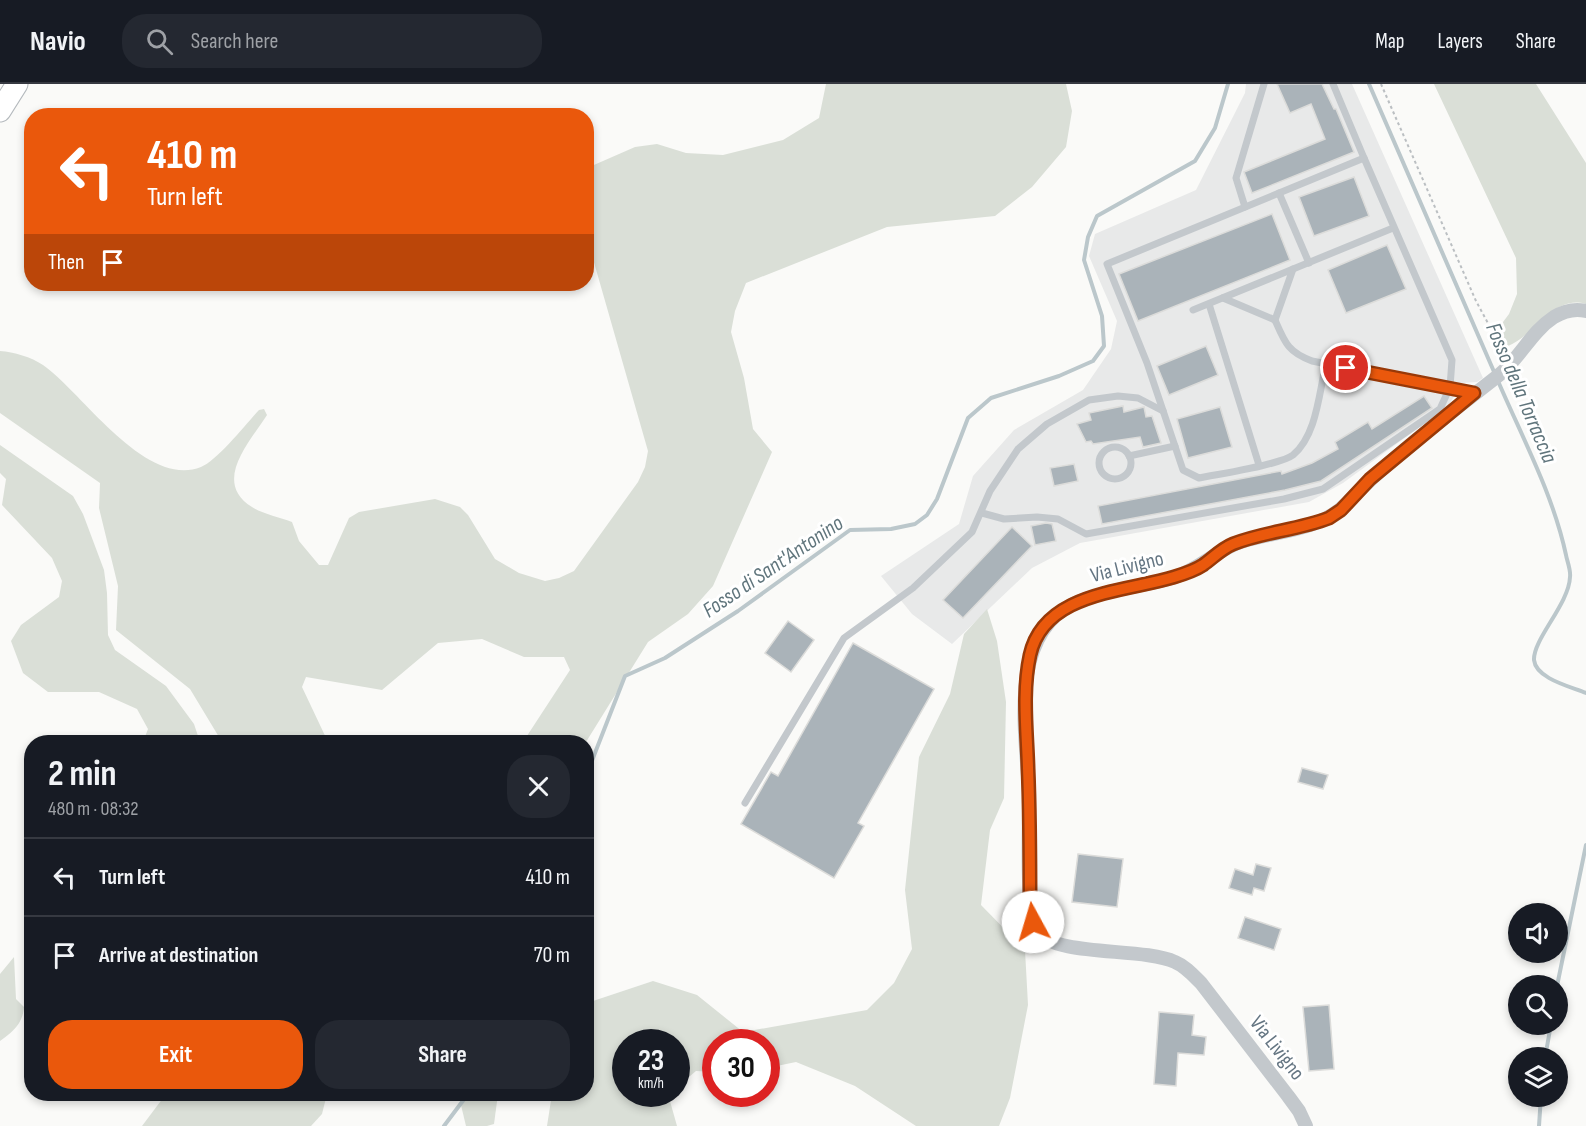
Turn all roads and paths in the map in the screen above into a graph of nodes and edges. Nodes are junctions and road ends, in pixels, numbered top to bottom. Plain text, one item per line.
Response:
1 (17, 84) edge
2 (1264, 84) edge
3 (1333, 84) edge
4 (1381, 84) edge
5 (0, 111) edge
6 (1364, 158) junction
7 (1279, 193) junction
8 (1245, 207) junction
9 (1393, 228) junction
10 (1309, 262) junction
11 (1293, 269) junction
12 (1223, 298) junction
13 (1209, 304) junction
14 (1193, 310) dead end
15 (1586, 311) edge
16 (1275, 320) junction
17 (1326, 364) junction
18 (1506, 369) junction
19 (1450, 387) junction
20 (1480, 389) junction
21 (1163, 411) junction
22 (1175, 446) junction
23 (1129, 456) junction
24 (1259, 465) junction
25 (982, 513) junction
26 (745, 803) dead end
27 (1306, 1126) edge

1 - 5 highway
2 - 8 lane
3 - 6 lane
4 - 18 path
6 - 7 lane
6 - 9 lane
7 - 8 lane
7 - 10 lane
8 - 21 lane
9 - 10 lane
9 - 19 lane
10 - 11 lane
11 - 12 lane
11 - 16 lane
12 - 13 lane
12 - 16 lane
13 - 14 lane
13 - 24 lane
15 - 18 street, Via Livigno
16 - 17 lane
17 - 19 lane
17 - 24 lane
18 - 20 street, Via Livigno
19 - 20 lane
19 - 25 lane
20 - 27 street, Via Livigno
21 - 22 lane
21 - 25 lane
22 - 23 lane
22 - 24 lane
23 - 23 lane
25 - 26 lane

